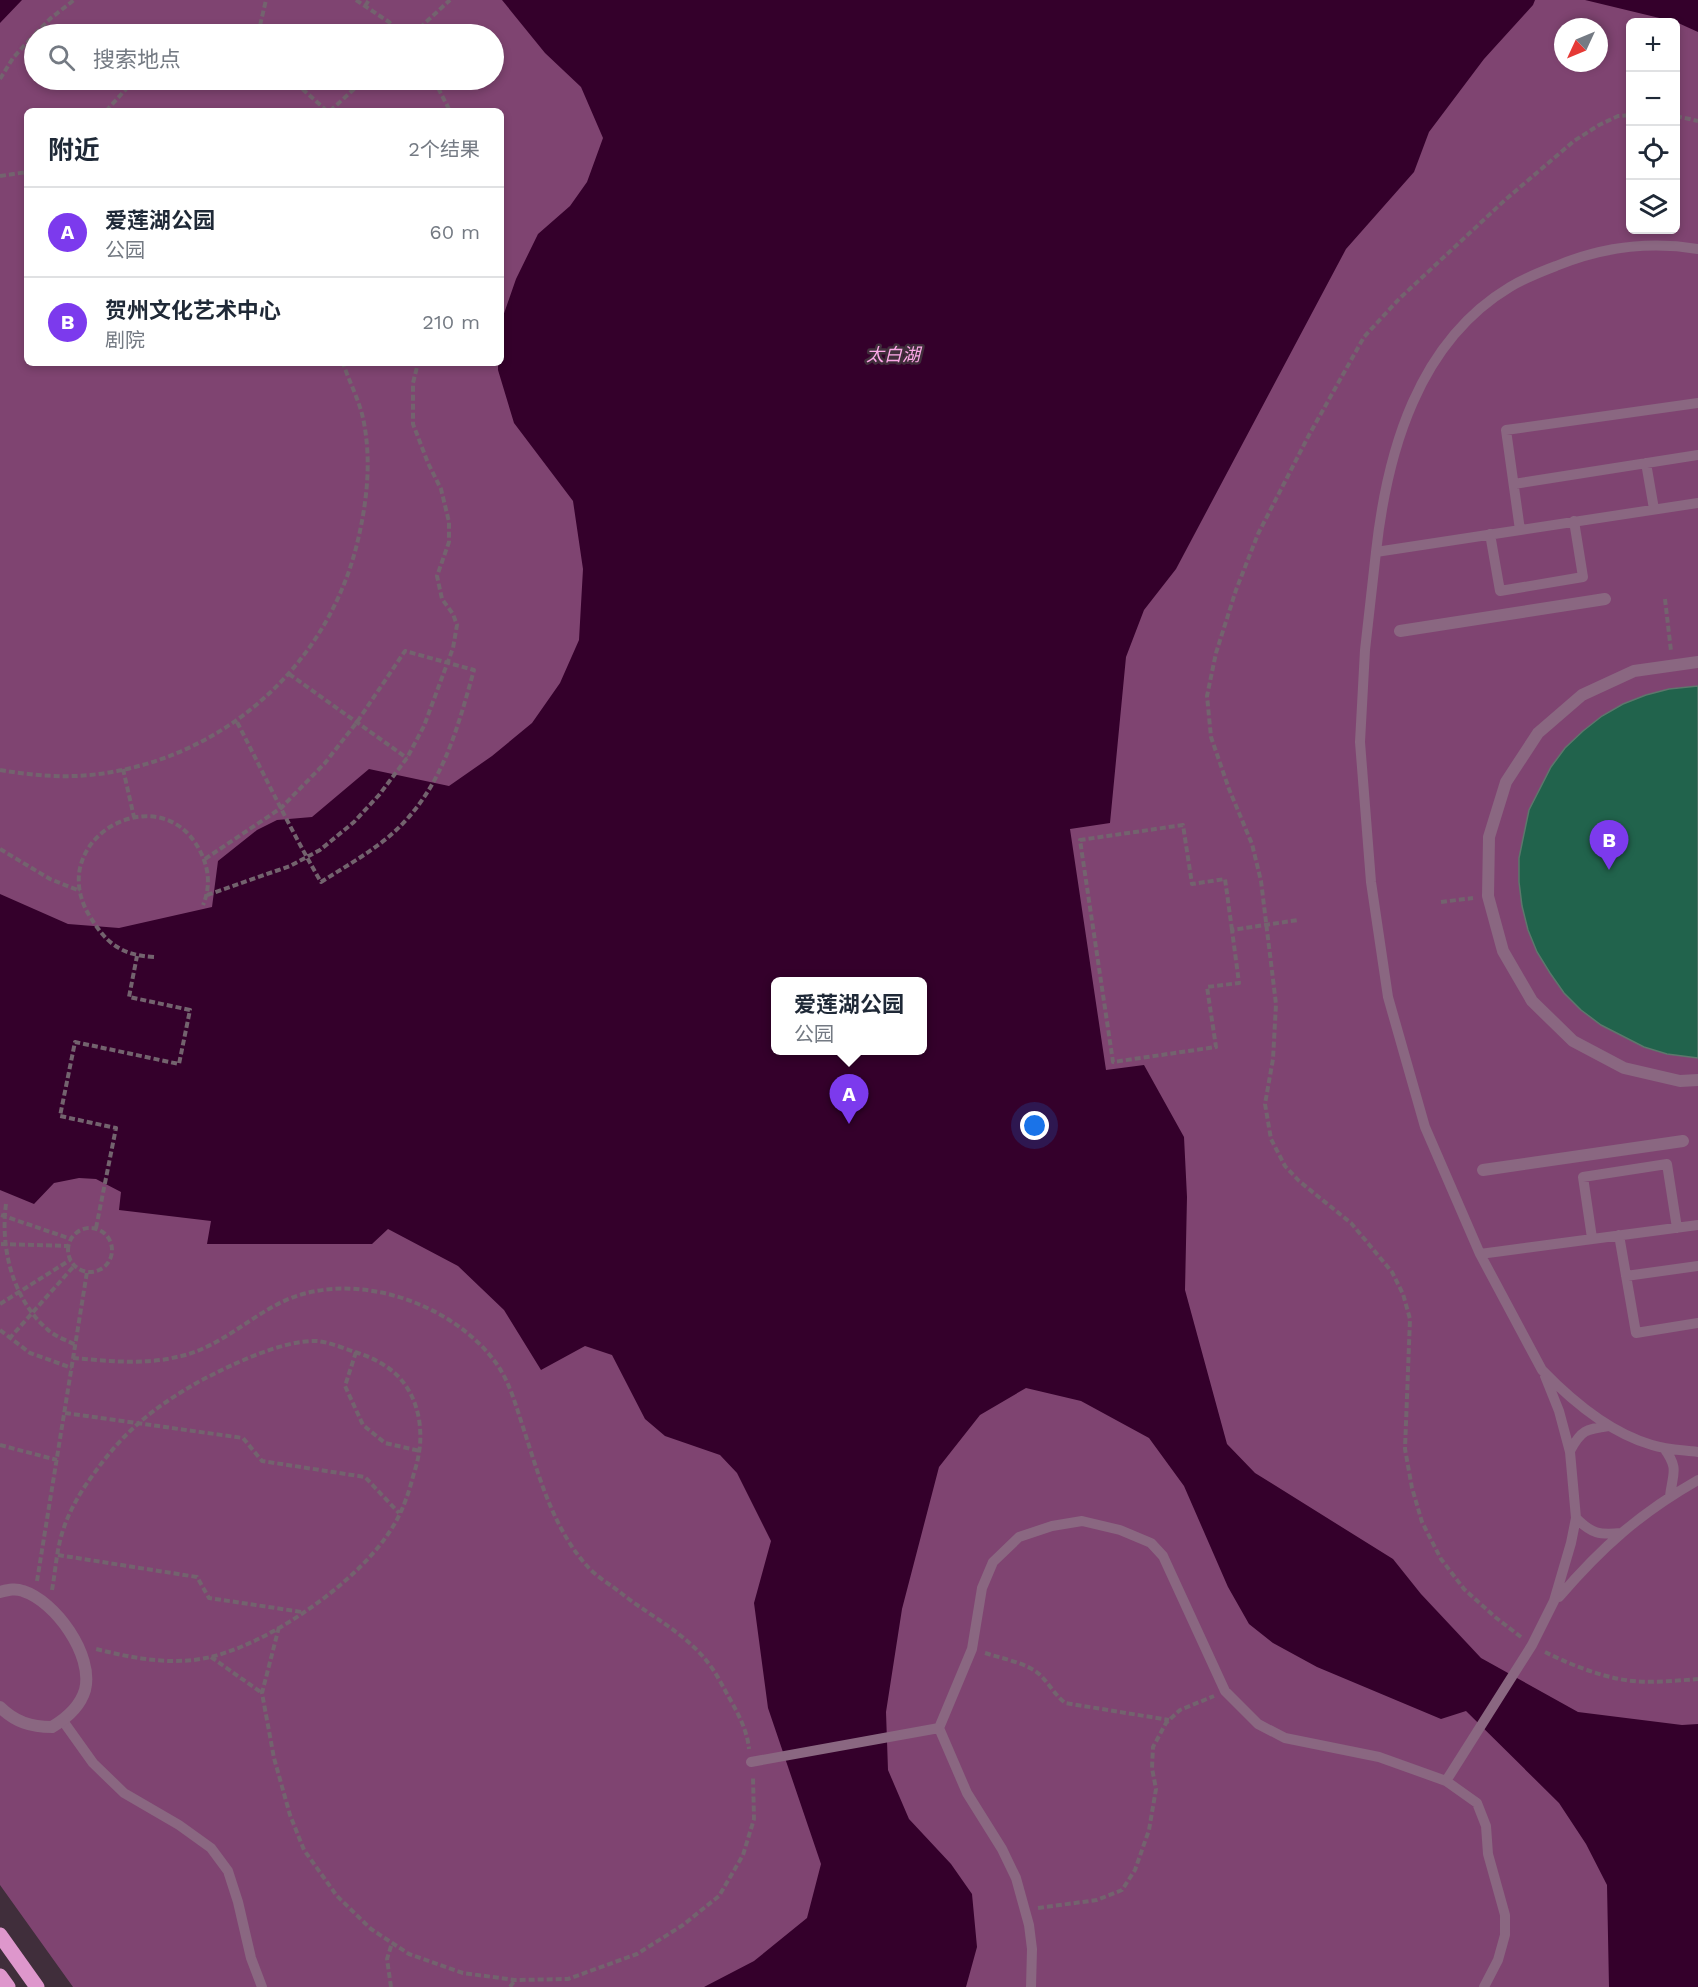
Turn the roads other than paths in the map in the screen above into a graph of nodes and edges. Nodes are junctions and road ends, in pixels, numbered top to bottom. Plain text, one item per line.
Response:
1 (1698, 249) edge
2 (1698, 403) edge
3 (1698, 455) edge
4 (1646, 463) junction
5 (1514, 484) junction
6 (1698, 503) edge
7 (1654, 509) junction
8 (1574, 521) junction
9 (1520, 530) junction
10 (1490, 534) junction
11 (1376, 552) junction
12 (1605, 599) dead end
13 (1400, 631) dead end
14 (1698, 662) edge
15 (1698, 1080) edge
16 (1683, 1141) dead end
17 (1483, 1170) dead end
18 (1698, 1225) edge
19 (1677, 1228) junction
20 (1619, 1235) junction
21 (1592, 1238) junction
22 (1480, 1254) junction
23 (1698, 1266) edge
24 (1626, 1276) junction
25 (1698, 1323) edge
26 (1542, 1370) junction
27 (1609, 1426) junction
28 (1664, 1448) junction
29 (1570, 1452) junction
30 (1698, 1452) edge
31 (1698, 1480) edge
32 (1670, 1496) junction
33 (1576, 1518) junction
34 (1621, 1533) junction
35 (0, 1592) edge
36 (1554, 1601) junction
37 (0, 1707) edge
38 (63, 1720) junction
39 (939, 1728) junction
40 (751, 1762) road end
41 (1446, 1781) junction
42 (0, 1935) edge
43 (0, 1976) edge
44 (8, 1987) edge
45 (37, 1987) edge
46 (262, 1987) edge
47 (1031, 1987) edge
48 (1484, 1987) edge

1 - 11 lane
2 - 5 lane
3 - 4 lane
4 - 5 lane
4 - 7 lane
5 - 9 lane
6 - 7 lane
7 - 8 lane
8 - 9 lane
8 - 10 lane
9 - 10 lane
10 - 11 lane
11 - 22 lane
12 - 13 street
14 - 15 street
16 - 17 street
18 - 19 lane
19 - 20 lane
19 - 21 lane
20 - 21 lane
20 - 24 lane
21 - 22 lane
22 - 26 lane
23 - 24 lane
24 - 25 lane
26 - 27 lane
26 - 29 lane
27 - 28 lane
27 - 29 lane
28 - 30 lane
28 - 32 lane
29 - 33 lane
31 - 32 lane
32 - 34 lane
33 - 34 lane
33 - 36 lane
34 - 36 lane
35 - 38 street
36 - 41 lane
37 - 38 street
38 - 46 lane
39 - 40 lane
39 - 41 lane
39 - 47 lane
41 - 48 lane
42 - 45 main road
43 - 44 main road

